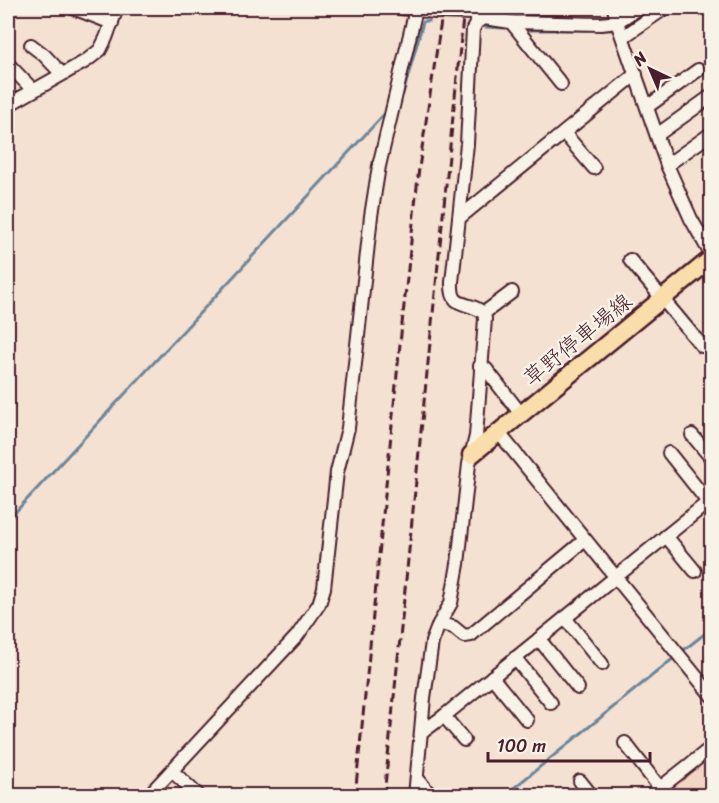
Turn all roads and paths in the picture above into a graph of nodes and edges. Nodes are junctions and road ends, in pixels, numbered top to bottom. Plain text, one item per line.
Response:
1 (74, 8) edge
2 (117, 8) edge
3 (401, 8) edge
4 (614, 8) edge
5 (638, 8) edge
6 (665, 8) edge
7 (416, 9) junction
8 (478, 13) edge
9 (511, 22) junction
10 (617, 22) junction
11 (112, 23) junction
12 (622, 37) junction
13 (31, 45) dead end
14 (8, 64) edge
15 (698, 70) dead end
16 (62, 74) junction
17 (636, 74) junction
18 (561, 84) dead end
19 (33, 90) junction
20 (710, 97) dead end
21 (8, 105) edge
22 (647, 106) junction
23 (564, 133) junction
24 (711, 133) edge
25 (657, 135) junction
26 (668, 165) junction
27 (594, 168) dead end
28 (459, 218) junction
29 (711, 257) edge
30 (630, 260) dead end
31 (512, 292) dead end
32 (663, 298) junction
33 (484, 313) junction
34 (702, 346) dead end
35 (480, 366) junction
36 (521, 414) junction
37 (499, 433) junction
38 (692, 435) dead end
39 (669, 453) dead end
40 (471, 455) junction
41 (711, 459) edge
42 (710, 501) edge
43 (666, 536) junction
44 (585, 540) junction
45 (695, 571) dead end
46 (615, 577) junction
47 (565, 618) junction
48 (439, 624) junction
49 (539, 639) junction
50 (515, 658) junction
51 (602, 664) dead end
52 (492, 677) junction
53 (578, 688) dead end
54 (711, 696) edge
55 (551, 703) dead end
56 (444, 716) junction
57 (527, 720) dead end
58 (422, 733) junction
59 (464, 740) dead end
60 (625, 743) dead end
61 (711, 747) edge
62 (172, 771) junction
63 (417, 778) junction
64 (580, 781) dead end
65 (655, 792) edge
66 (148, 795) edge
67 (199, 795) edge
68 (415, 795) edge
69 (431, 795) edge
70 (592, 795) edge

1 - 11 street
2 - 11 street
3 - 7 street
4 - 10 street
5 - 10 street
6 - 12 street
7 - 8 street
7 - 62 street
8 - 9 street
8 - 28 street
9 - 10 street
9 - 18 street
10 - 12 street
11 - 16 street
12 - 17 street
13 - 16 street
14 - 19 street
15 - 22 street
16 - 19 street
17 - 22 street
17 - 23 street
19 - 21 street
20 - 25 street
22 - 25 street
23 - 27 street
23 - 28 street
24 - 26 street
25 - 26 street
26 - 29 street
28 - 33 street
29 - 32 main road, 草野停車場線
30 - 32 street
31 - 33 street
32 - 34 street
32 - 36 main road, 草野停車場線
33 - 35 street
35 - 36 street
35 - 40 street
36 - 37 main road, 草野停車場線
37 - 40 main road, 草野停車場線
37 - 44 street
38 - 41 street
39 - 42 street
40 - 48 street
42 - 43 street
43 - 45 street
43 - 46 street
44 - 46 street
44 - 48 street
46 - 47 street
46 - 54 street
47 - 49 street
47 - 51 street
48 - 58 street
49 - 50 street
49 - 53 street
50 - 52 street
50 - 55 street
52 - 56 street
52 - 57 street
56 - 58 street
56 - 59 street
58 - 63 street
60 - 65 street
61 - 65 street
62 - 66 street
62 - 67 street
63 - 68 street
63 - 69 street
64 - 70 street

